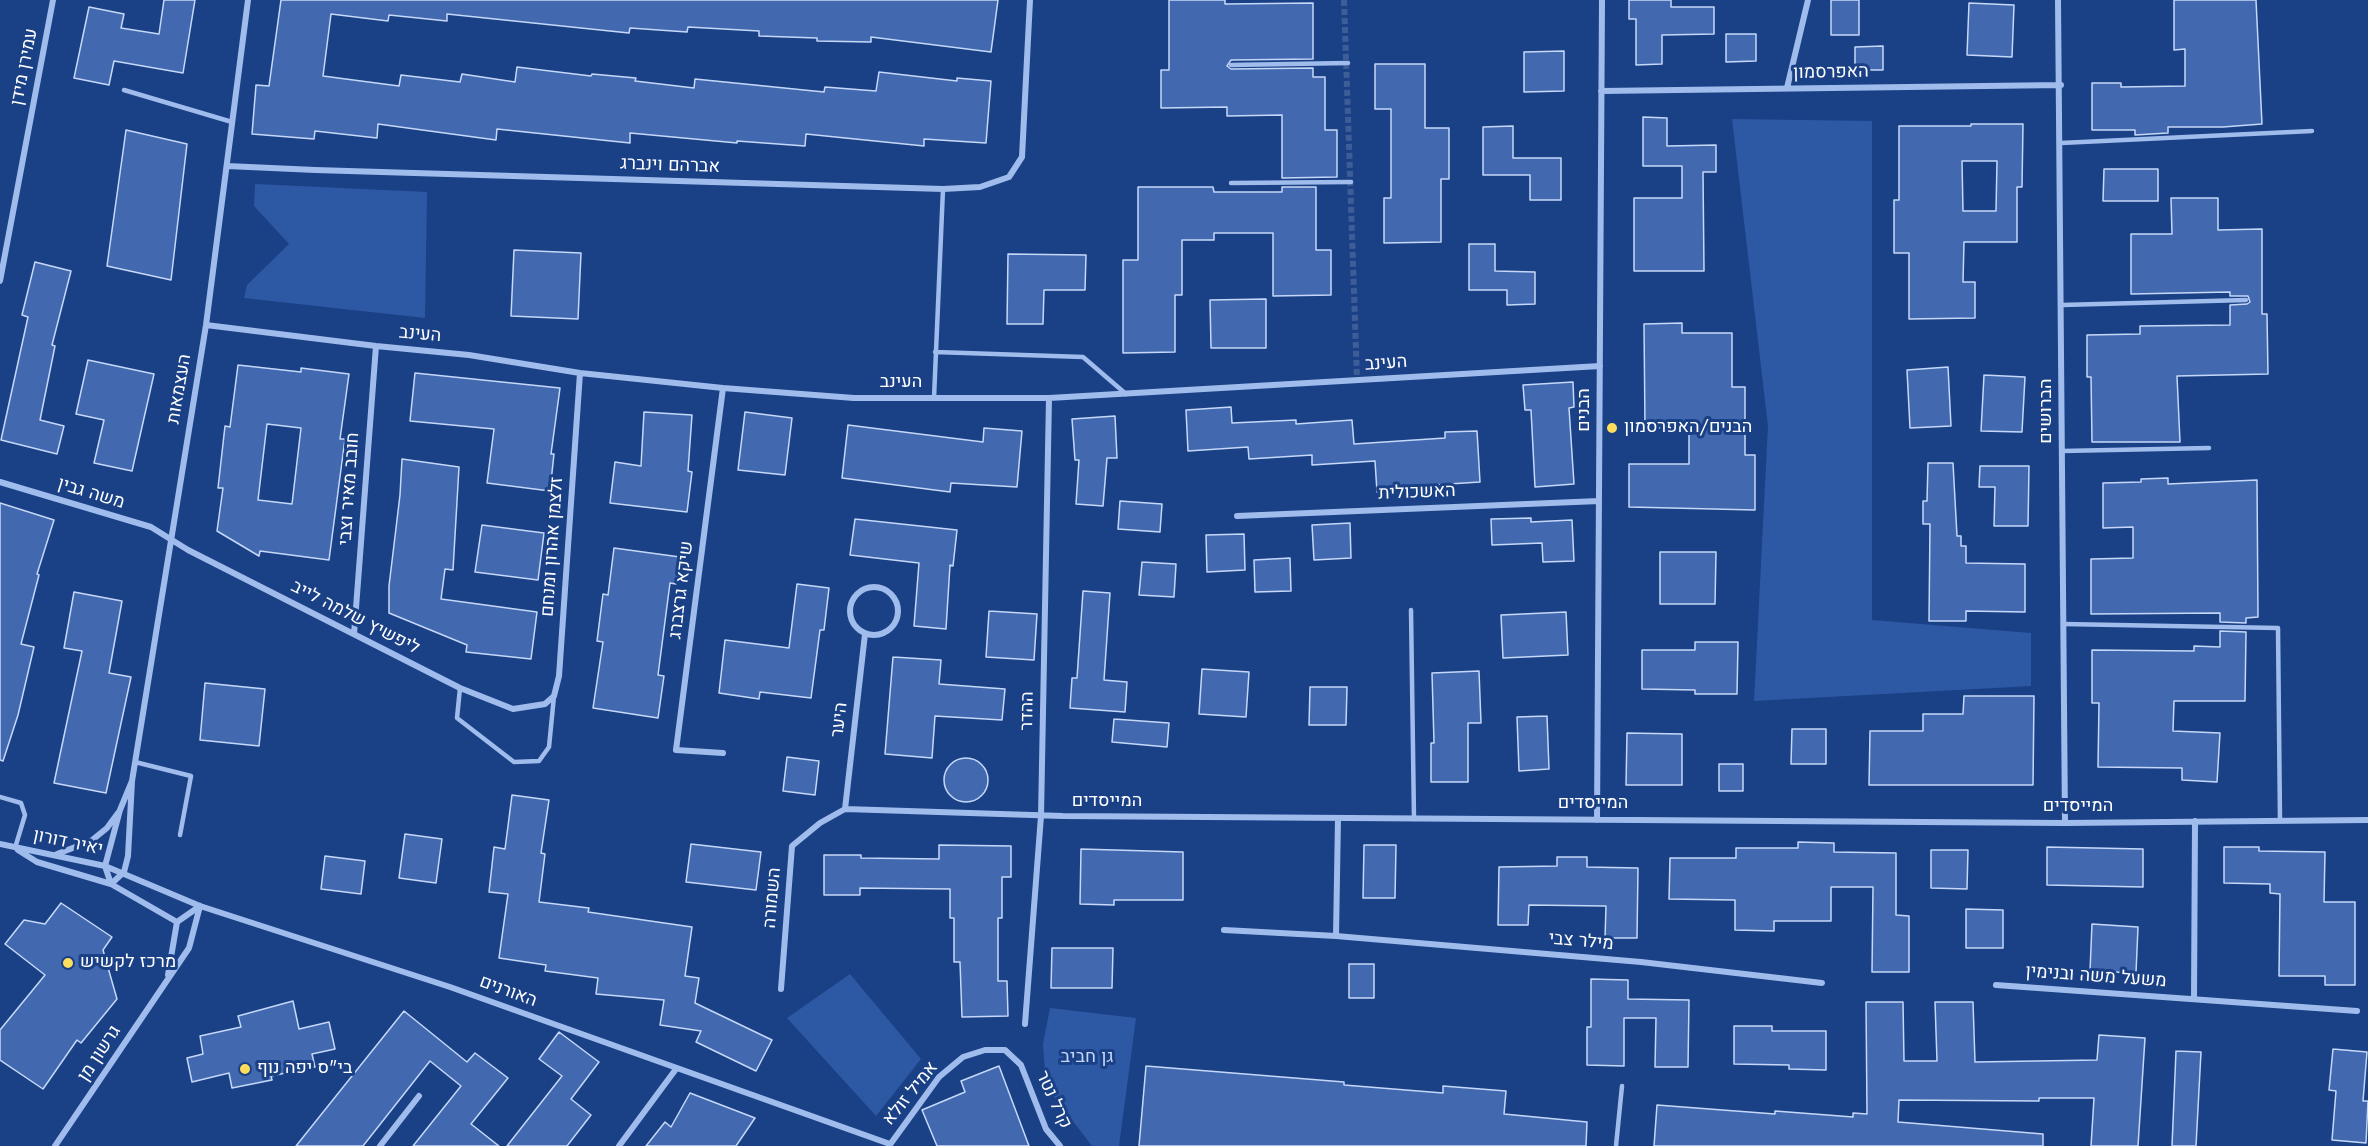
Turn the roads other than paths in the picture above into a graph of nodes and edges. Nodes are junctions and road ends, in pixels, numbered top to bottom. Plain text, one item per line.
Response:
1 (54, 0) edge
2 (248, 0) edge
3 (1030, 0) edge
4 (1602, 0) edge
5 (1808, 0) edge
6 (2058, 0) edge
7 (1348, 63) dead end
8 (1231, 66) dead end
9 (2061, 85) junction
10 (1787, 88) junction
11 (124, 90) dead end
12 (1601, 91) junction
13 (232, 122) junction
14 (2312, 132) dead end
15 (2061, 143) junction
16 (227, 166) junction
17 (1351, 182) dead end
18 (1231, 183) dead end
19 (943, 189) junction
20 (0, 281) edge
21 (2246, 300) dead end
22 (2061, 305) junction
23 (206, 325) junction
24 (376, 346) junction
25 (935, 352) junction
26 (1600, 366) junction
27 (580, 373) junction
28 (723, 388) junction
29 (1126, 394) junction
30 (934, 398) junction
31 (1049, 399) junction
32 (2209, 448) dead end
33 (2062, 451) junction
34 (0, 482) edge
35 (1599, 501) junction
36 (1237, 516) dead end
37 (171, 539) junction
38 (1411, 610) dead end
39 (2063, 624) junction
40 (354, 634) junction
41 (865, 634) junction
42 (460, 688) junction
43 (554, 696) junction
44 (723, 753) dead end
45 (135, 762) junction
46 (132, 781) junction
47 (0, 797) edge
48 (845, 809) junction
49 (120, 810) junction
50 (1041, 816) junction
51 (1338, 818) junction
52 (1414, 819) junction
53 (2368, 819) edge
54 (1597, 820) junction
55 (2280, 820) junction
56 (2194, 821) junction
57 (2065, 823) junction
58 (180, 835) dead end
59 (1, 846) edge
60 (15, 848) junction
61 (57, 854) junction
62 (105, 866) junction
63 (115, 869) joint
64 (124, 873) junction
65 (110, 883) junction
66 (200, 906) junction
67 (177, 922) junction
68 (1224, 930) dead end
69 (1336, 936) junction
70 (168, 978) junction
71 (1822, 983) dead end
72 (1996, 985) dead end
73 (781, 989) dead end
74 (2194, 999) junction
75 (2357, 1011) dead end
76 (1025, 1024) dead end
77 (1021, 1065) joint
78 (676, 1069) junction
79 (1622, 1086) dead end
80 (419, 1096) dead end
81 (890, 1145) edge
82 (55, 1146) edge
83 (380, 1146) edge
84 (620, 1146) edge
85 (1060, 1146) edge
86 (1616, 1146) edge

1 - 20 street, עמירן מידן
2 - 13 street, העצמאות
3 - 19 street, אברהם וינברג
4 - 12 street, הבנים
5 - 10 street
6 - 9 street, הברושים
7 - 8 lane
9 - 10 street, האפרסמון
9 - 15 street, הברושים
10 - 12 street, האפרסמון
11 - 13 lane
12 - 26 street, הבנים
13 - 16 street, העצמאות
14 - 15 lane
15 - 22 street, הברושים
16 - 19 street, אברהם וינברג
16 - 23 street, העצמאות
17 - 18 lane
19 - 25 lane
21 - 22 lane
22 - 33 street, הברושים
23 - 24 street, העינב
23 - 37 street, העצמאות
24 - 27 street, העינב
24 - 40 street, חובב מאיר וצבי
25 - 29 lane
25 - 30 lane
26 - 29 street, העינב
26 - 35 street, הבנים
27 - 28 street, העינב
27 - 43 street, זלצמן אהרון ומנחם
28 - 30 street, העינב
28 - 44 street, שיקא גרצברג
29 - 31 street, העינב
30 - 31 street, העינב
31 - 50 street, ההדר
32 - 33 lane
33 - 39 street, הברושים
34 - 37 street, משה גבין
35 - 36 street, האשכולית
35 - 54 street, הבנים
37 - 40 street, ליפשיץ שלמה לייב
37 - 45 street, העצמאות
38 - 52 lane
39 - 55 lane
39 - 57 street, הברושים
40 - 42 street, ליפשיץ שלמה לייב
41 - 41 street
41 - 48 street, היער
42 - 43 street, ליפשיץ שלמה לייב
42 - 43 lane
45 - 46 street, העצמאות
45 - 58 lane
46 - 49 street, העצמאות
46 - 64 street, העצמאות
47 - 60 lane
48 - 50 street, המייסדים
48 - 73 street, השמורה
49 - 61 street, העצמאות
49 - 62 street, העצמאות
50 - 51 street, המייסדים
50 - 76 street, ההדר
51 - 52 street, המייסדים
51 - 69 street
52 - 54 street, המייסדים
53 - 55 street, המייסדים
54 - 57 street, המייסדים
55 - 56 street, המייסדים
56 - 57 street, המייסדים
56 - 74 street, משעל משה ובנימין
59 - 60 street, יאיר דורון
60 - 61 street, יאיר דורון
60 - 65 street, יאיר דורון
61 - 62 street, יאיר דורון
62 - 63 street, יאיר דורון
62 - 65 street
63 - 64 street, האורנים
64 - 65 street
64 - 66 street, האורנים
65 - 67 street
66 - 67 street
66 - 70 street, גרשון מן
66 - 78 street, האורנים
67 - 70 street, גרשון מן
68 - 69 street, מילר צבי
69 - 71 street, מילר צבי
70 - 82 street, גרשון מן
72 - 74 street, משעל משה ובנימין
74 - 75 street, משעל משה ובנימין
77 - 81 street, אמיל זולא
77 - 85 street, קרל נטר
78 - 81 street, האורנים
78 - 84 street
79 - 86 lane
80 - 83 street

